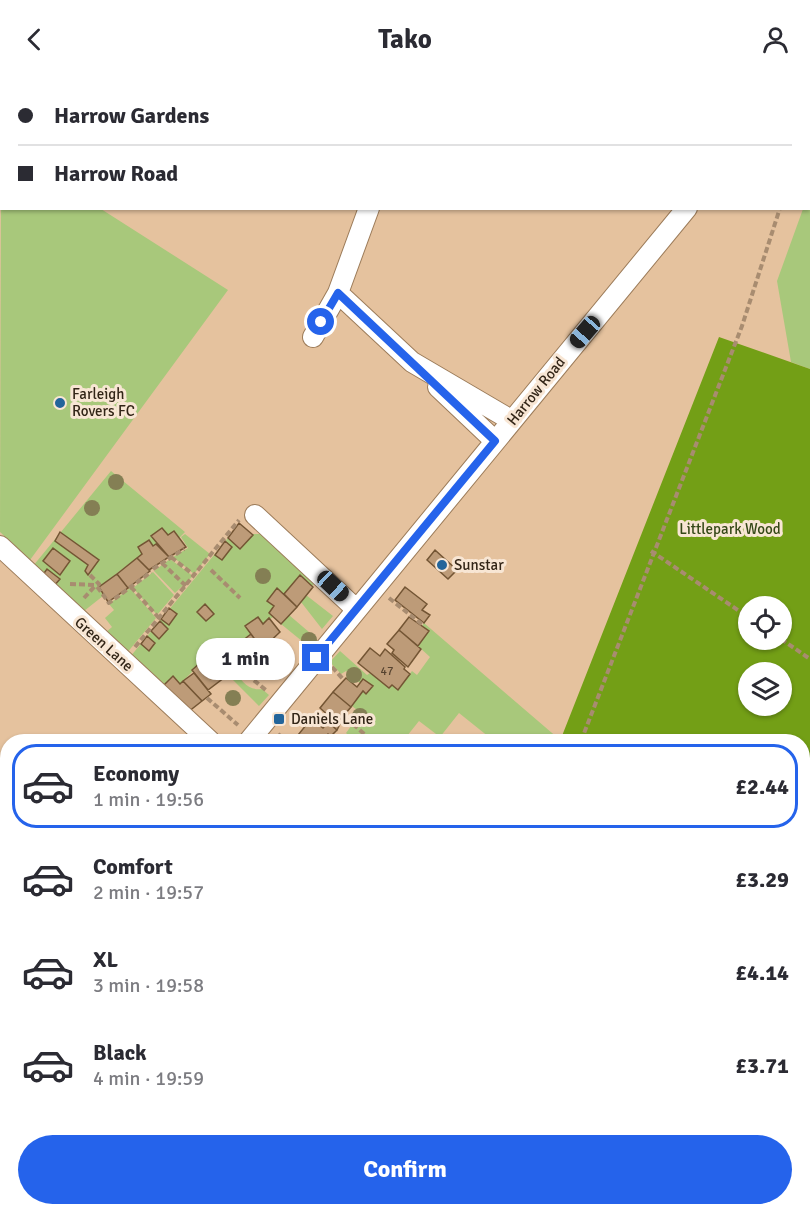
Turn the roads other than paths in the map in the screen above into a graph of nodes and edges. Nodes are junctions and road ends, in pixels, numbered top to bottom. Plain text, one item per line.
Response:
1 (368, 210) edge
2 (685, 210) edge
3 (338, 293) junction
4 (313, 337) dead end
5 (412, 362) junction
6 (511, 420) junction
7 (495, 441) junction
8 (255, 515) road end
9 (0, 546) edge
10 (356, 609) junction
11 (202, 734) edge
12 (247, 734) edge

1 - 3 street
2 - 6 street, Harrow Road
3 - 4 street
3 - 5 street
5 - 6 street
5 - 7 street
6 - 7 street, Harrow Road
7 - 10 street, Harrow Road
8 - 10 street
9 - 11 street, Green Lane
10 - 12 street, Harrow Road

